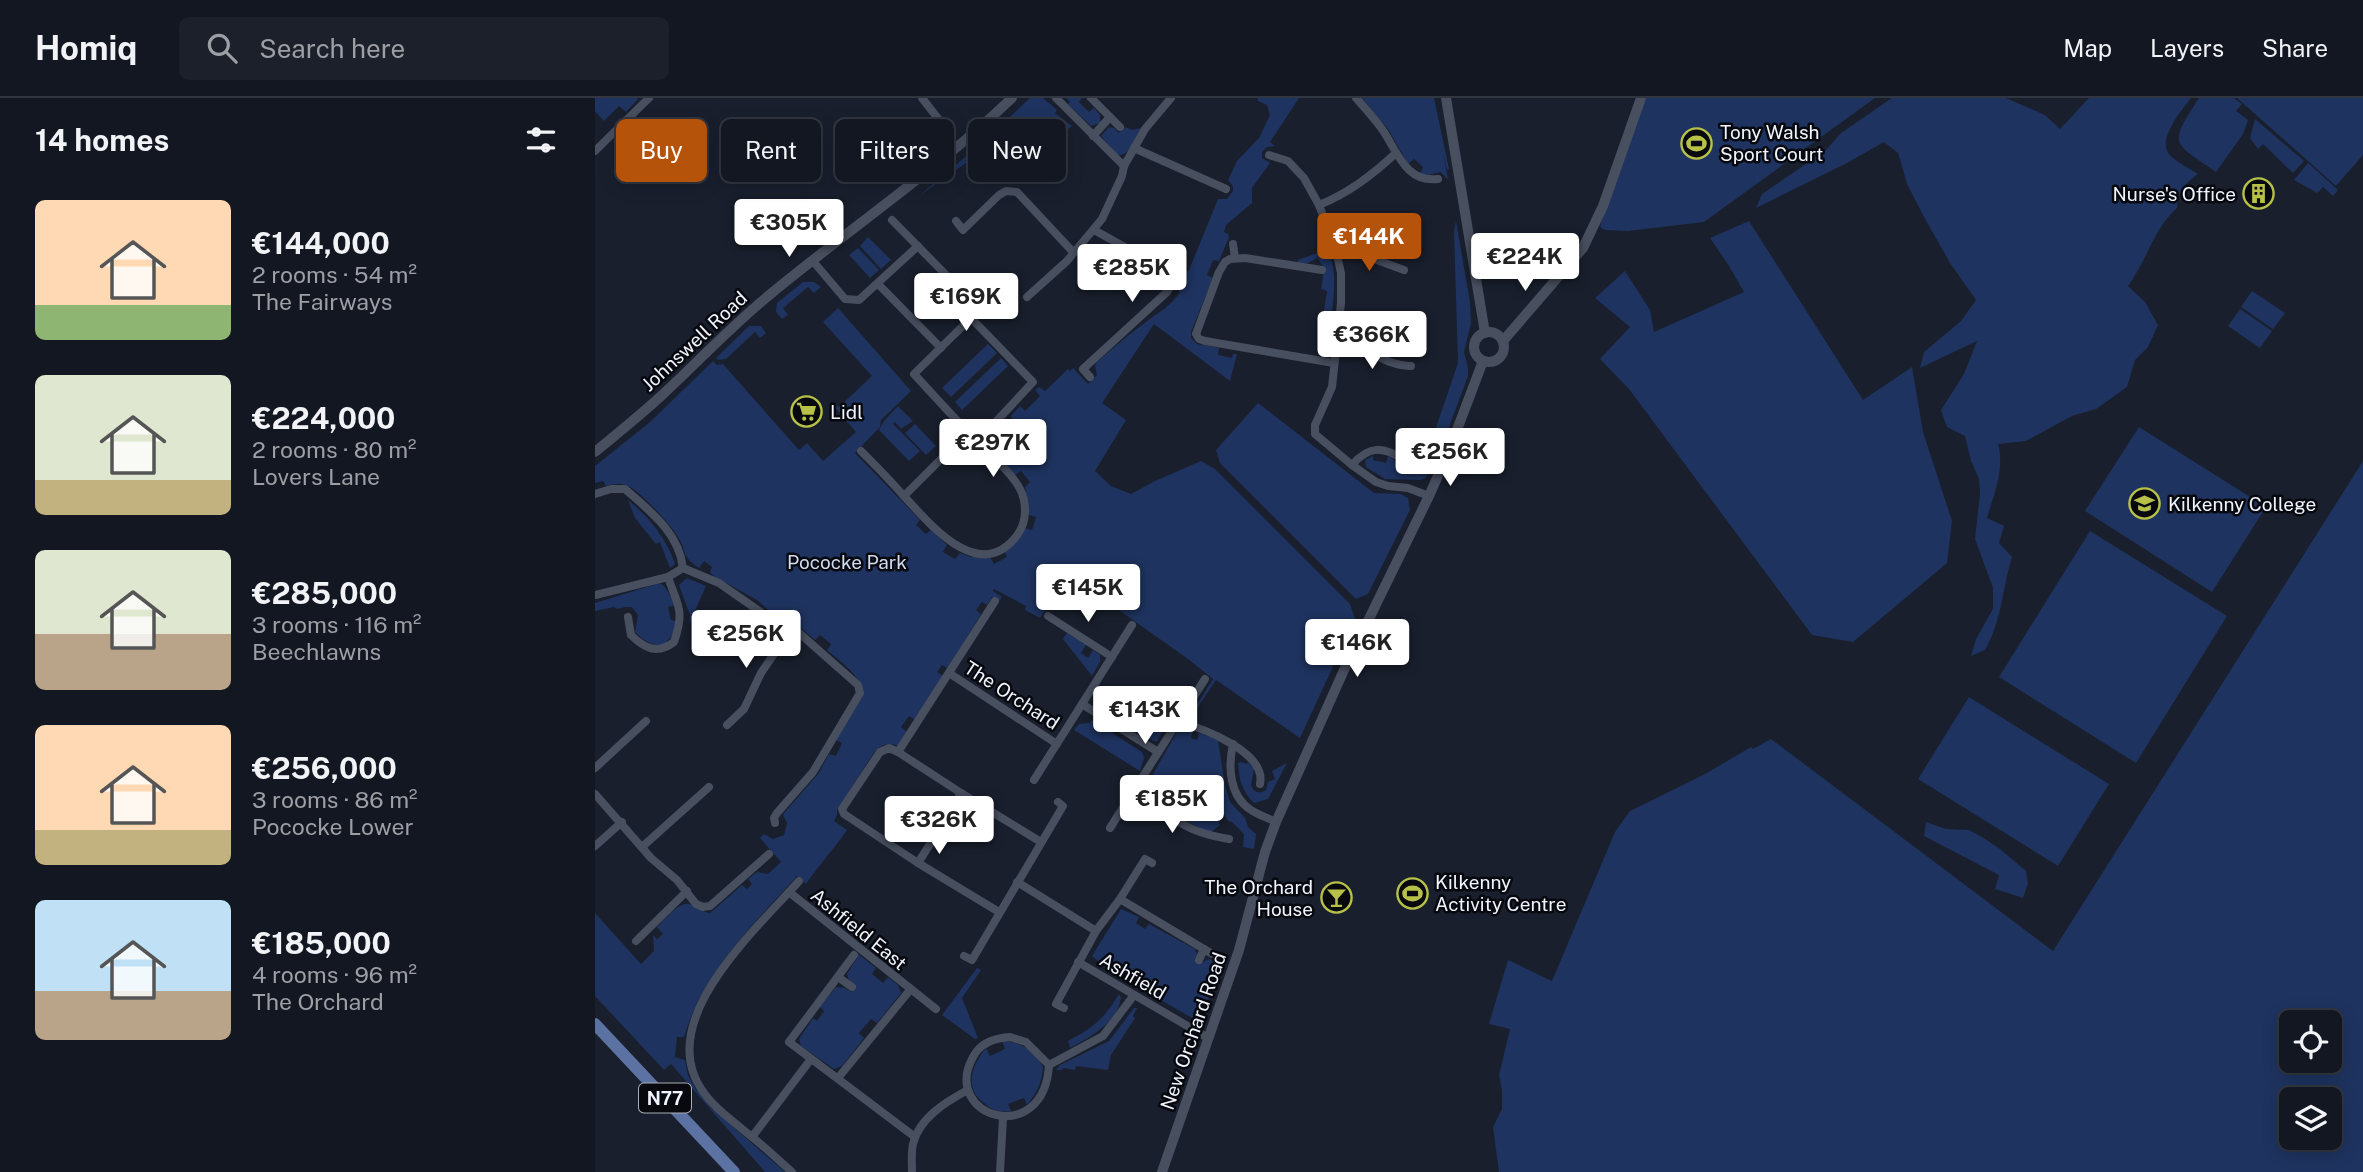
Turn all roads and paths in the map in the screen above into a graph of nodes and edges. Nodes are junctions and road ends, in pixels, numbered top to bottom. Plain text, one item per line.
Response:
1 (649, 98) edge
2 (922, 98) edge
3 (1012, 98) edge
4 (1056, 98) edge
5 (1091, 98) edge
6 (1171, 98) edge
7 (1356, 98) edge
8 (1447, 98) edge
9 (1641, 98) edge
10 (1110, 117) junction
11 (938, 119) edge
12 (1120, 127) dead end
13 (1093, 136) junction
14 (1134, 148) junction
15 (595, 151) edge
16 (1396, 153) junction
17 (1269, 155) dead end
18 (1124, 166) junction
19 (1438, 179) dead end
20 (1226, 189) dead end
21 (1319, 205) junction
22 (892, 220) dead end
23 (956, 221) dead end
24 (1094, 230) junction
25 (1233, 244) dead end
26 (918, 246) junction
27 (1336, 250) junction
28 (1073, 252) junction
29 (1235, 258) junction
30 (812, 260) junction
31 (1404, 270) dead end
32 (1322, 271) dead end
33 (878, 284) junction
34 (1027, 297) dead end
35 (971, 317) junction
36 (1485, 333) junction
37 (1337, 340) junction
38 (1503, 341) junction
39 (941, 348) junction
40 (1483, 361) junction
41 (1334, 363) junction
42 (1411, 366) dead end
43 (1090, 377) dead end
44 (968, 432) junction
45 (977, 442) junction
46 (861, 451) dead end
47 (595, 452) edge
48 (1405, 461) dead end
49 (1352, 465) junction
50 (595, 494) edge
51 (904, 496) junction
52 (1429, 496) junction
53 (683, 568) junction
54 (668, 577) junction
55 (595, 595) edge
56 (995, 601) dead end
57 (1048, 616) dead end
58 (628, 617) dead end
59 (1132, 625) dead end
60 (789, 632) junction
61 (1112, 657) junction
62 (949, 673) junction
63 (1205, 679) dead end
64 (1082, 704) junction
65 (1179, 722) junction
66 (727, 725) dead end
67 (644, 726) dead end
68 (1057, 744) junction
69 (1233, 744) junction
70 (898, 752) junction
71 (1158, 752) junction
72 (595, 768) edge
73 (1034, 780) dead end
74 (1140, 784) junction
75 (1259, 784) dead end
76 (703, 788) dead end
77 (961, 793) junction
78 (595, 794) edge
79 (1058, 802) dead end
80 (947, 818) dead end
81 (622, 822) junction
82 (1276, 822) junction
83 (775, 823) dead end
84 (1110, 828) dead end
85 (937, 833) dead end
86 (1229, 839) dead end
87 (1041, 842) junction
88 (595, 846) edge
89 (642, 847) junction
90 (769, 854) dead end
91 (918, 863) junction
92 (1152, 863) dead end
93 (799, 881) dead end
94 (1017, 882) junction
95 (687, 891) junction
96 (789, 892) junction
97 (1120, 899) junction
98 (999, 912) junction
99 (1096, 931) junction
100 (636, 941) dead end
101 (1204, 949) junction
102 (1214, 955) dead end
103 (854, 956) dead end
104 (964, 956) dead end
105 (1199, 960) dead end
106 (1078, 962) junction
107 (838, 977) junction
108 (852, 987) dead end
109 (910, 990) junction
110 (1134, 995) junction
111 (1064, 1008) dead end
112 (936, 1009) dead end
113 (595, 1024) edge
114 (1208, 1038) junction
115 (811, 1059) junction
116 (1049, 1065) junction
117 (838, 1078) junction
118 (968, 1090) junction
119 (1003, 1118) junction
120 (753, 1137) junction
121 (915, 1138) junction
122 (734, 1172) edge
123 (792, 1172) edge
124 (912, 1172) edge
125 (1000, 1172) edge
126 (1162, 1172) edge

1 - 15 street
2 - 11 street
3 - 30 street, Johnswell Road
4 - 13 street
5 - 10 street
6 - 14 street
7 - 16 street
8 - 36 street
9 - 38 street
10 - 12 street
10 - 13 street
13 - 18 street
14 - 18 street
14 - 20 street
16 - 19 street
16 - 21 street
17 - 21 street
18 - 24 street
21 - 27 street
22 - 26 street
23 - 28 street
24 - 28 street
24 - 43 street
25 - 29 street
26 - 33 street
26 - 35 street
27 - 31 street
27 - 37 street
28 - 34 street
29 - 32 street
29 - 41 street
30 - 33 street
30 - 47 street, Johnswell Road
33 - 39 street
35 - 39 street
35 - 45 street
36 - 38 street
36 - 40 street
37 - 41 street
37 - 42 street
38 - 40 street
39 - 44 street
40 - 52 street, New Orchard Road
41 - 49 street
44 - 45 street
44 - 51 street
45 - 51 street
46 - 51 street
48 - 49 street
49 - 52 street
50 - 53 street
52 - 82 street, New Orchard Road
53 - 54 street
53 - 60 street
54 - 55 street
54 - 58 street
56 - 62 street, The Orchard
57 - 61 street
59 - 61 street, The Orchard
60 - 66 street
60 - 83 street
61 - 64 street, The Orchard
62 - 68 street, The Orchard
62 - 70 street, The Orchard
63 - 65 street
64 - 68 street, The Orchard
64 - 71 street, The Orchard
65 - 69 street
65 - 71 street
67 - 72 street
68 - 73 street, The Orchard
69 - 75 street
69 - 82 street
70 - 77 street
70 - 91 street
71 - 74 street
74 - 84 street
74 - 86 street
76 - 89 street
77 - 80 street
77 - 87 street
78 - 81 street
79 - 87 street
81 - 88 street
81 - 89 street
82 - 114 street, New Orchard Road
85 - 91 street
87 - 94 street
89 - 95 street
90 - 95 street
91 - 98 street
92 - 97 street, Ashfield
93 - 96 street, Ashfield East
94 - 98 street
94 - 99 street, Ashfield
95 - 100 street
96 - 109 street, Ashfield East
96 - 120 street, Ashfield East
97 - 99 street, Ashfield
97 - 101 street
98 - 104 street
99 - 106 street, Ashfield
101 - 102 street
101 - 105 street
103 - 107 street, Ashfield East
106 - 110 street, Ashfield
106 - 111 street, Ashfield
107 - 108 street
107 - 115 street, Ashfield East
109 - 112 street, Ashfield East
109 - 117 street, Ashfield East
110 - 114 street, Ashfield
110 - 116 street
113 - 122 main road, N77
114 - 126 street, New Orchard Road
115 - 117 street, Ashfield East
115 - 120 street
116 - 118 street
116 - 119 street
117 - 121 street, Ashfield East
118 - 119 street
118 - 121 street
119 - 125 street
120 - 123 street, Ashfield East
121 - 124 street

